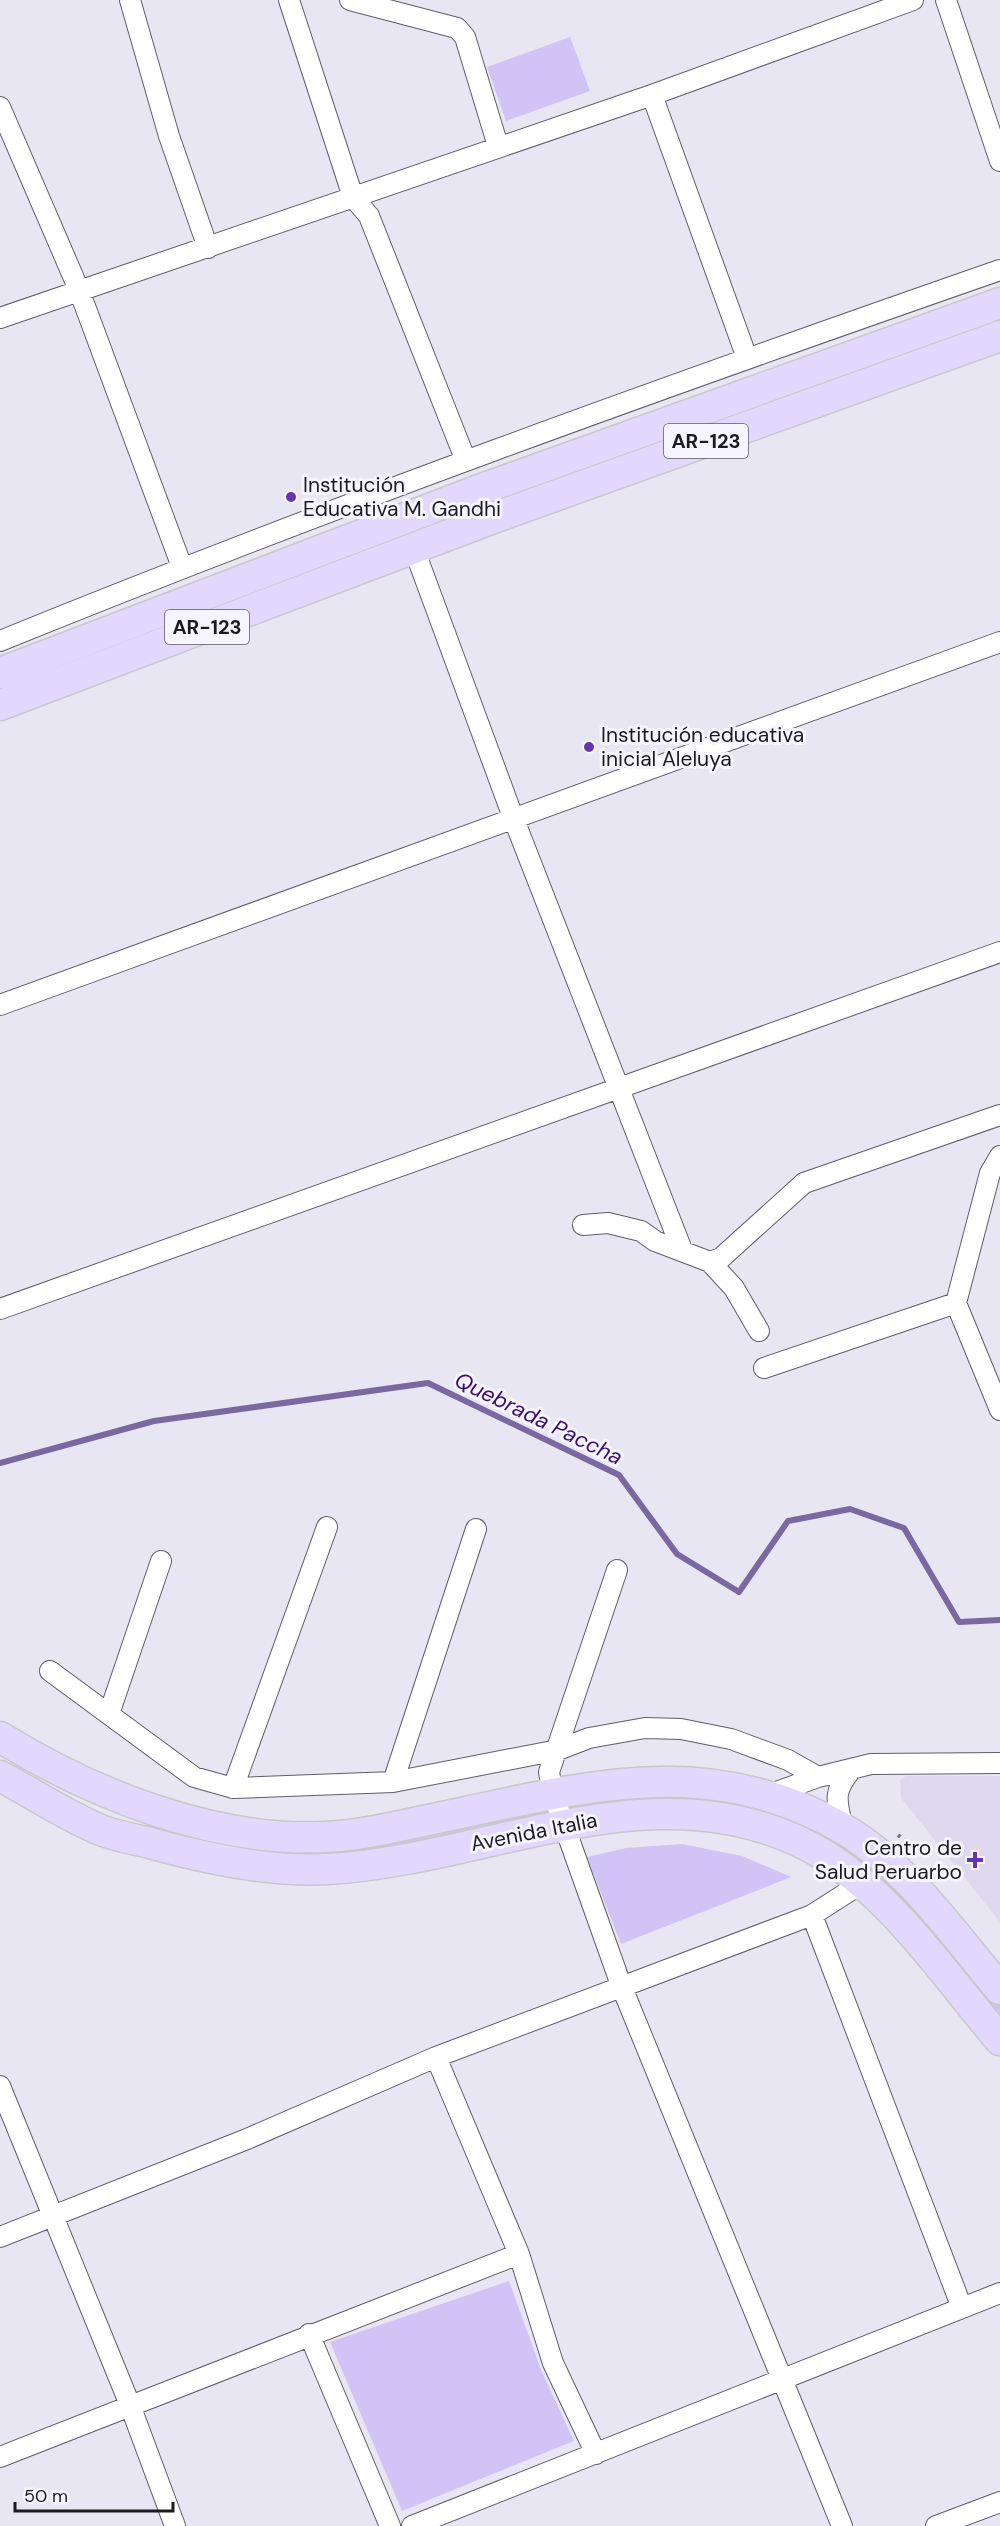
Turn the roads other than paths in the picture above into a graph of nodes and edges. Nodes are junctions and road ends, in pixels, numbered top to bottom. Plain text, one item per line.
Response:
1 (130, 0) edge
2 (289, 0) edge
3 (350, 0) edge
4 (913, 0) edge
5 (946, 0) edge
6 (652, 94) junction
7 (0, 107) edge
8 (498, 146) junction
9 (1000, 162) edge
10 (353, 197) junction
11 (208, 248) junction
12 (1000, 270) edge
13 (79, 290) junction
14 (1000, 303) edge
15 (0, 318) edge
16 (998, 342) edge
17 (747, 358) junction
18 (466, 461) junction
19 (414, 549) junction
20 (182, 567) junction
21 (0, 640) edge
22 (1000, 642) edge
23 (0, 673) edge
24 (0, 705) edge
25 (513, 817) junction
26 (1000, 952) edge
27 (0, 1005) edge
28 (618, 1088) junction
29 (1000, 1115) edge
30 (1000, 1156) edge
31 (583, 1225) dead end
32 (682, 1250) junction
33 (710, 1262) junction
34 (957, 1303) junction
35 (0, 1309) edge
36 (759, 1331) dead end
37 (764, 1368) dead end
38 (1000, 1410) edge
39 (327, 1527) dead end
40 (476, 1530) dead end
41 (161, 1561) dead end
42 (617, 1570) dead end
43 (50, 1671) dead end
44 (109, 1714) junction
45 (0, 1737) edge
46 (558, 1750) junction
47 (1000, 1762) edge
48 (851, 1770) junction
49 (0, 1776) edge
50 (818, 1777) junction
51 (393, 1782) junction
52 (233, 1788) junction
53 (553, 1794) junction
54 (768, 1795) junction
55 (564, 1826) junction
56 (843, 1828) junction
57 (862, 1883) junction
58 (812, 1915) junction
59 (621, 1985) junction
60 (1000, 1989) edge
61 (1000, 2040) edge
62 (436, 2057) junction
63 (0, 2086) edge
64 (52, 2218) junction
65 (0, 2237) edge
66 (519, 2254) junction
67 (1000, 2293) edge
68 (962, 2308) junction
69 (309, 2334) junction
70 (781, 2378) junction
71 (130, 2405) junction
72 (597, 2454) junction
73 (0, 2457) edge
74 (1000, 2502) edge
75 (175, 2526) edge
76 (390, 2526) edge
77 (412, 2526) edge
78 (842, 2526) edge
79 (936, 2526) edge

1 - 11 street
2 - 10 street
3 - 8 street
4 - 6 street
5 - 9 street
6 - 8 street
6 - 17 street
7 - 13 street
8 - 10 street
10 - 11 street
10 - 18 street
11 - 13 street
12 - 17 street
13 - 15 street
13 - 20 street
14 - 23 main road, AR-123
16 - 19 main road, AR-123
17 - 18 street
18 - 20 street
19 - 24 main road, AR-123
19 - 25 street
20 - 21 street
22 - 25 street
25 - 27 street
25 - 28 street
26 - 28 street
28 - 32 street
28 - 35 street
29 - 33 street
30 - 34 street
31 - 32 street
32 - 33 street
33 - 36 street
34 - 37 street
34 - 38 street
39 - 52 street
40 - 51 street
41 - 44 street
42 - 46 street
43 - 44 street
44 - 52 street
45 - 53 main road, Avenida Italia
46 - 50 street
46 - 51 street
46 - 53 street
47 - 48 street
48 - 50 street
48 - 56 street
49 - 55 main road, Avenida Italia
50 - 54 street
51 - 52 street
53 - 54 main road, Avenida Italia
53 - 55 street
54 - 56 main road, Avenida Italia
55 - 57 main road, Avenida Italia
55 - 59 street
56 - 60 main road, Avenida Italia
57 - 58 street
57 - 61 main road, Avenida Italia
58 - 59 street
58 - 68 street
59 - 62 street
59 - 70 street
62 - 64 street
62 - 66 street
63 - 64 street
64 - 65 street
64 - 71 street
66 - 69 street
66 - 72 street
67 - 68 street
68 - 70 street
69 - 71 street
69 - 76 street
70 - 72 street
70 - 78 street
71 - 73 street
71 - 75 street
72 - 77 street
74 - 79 street

